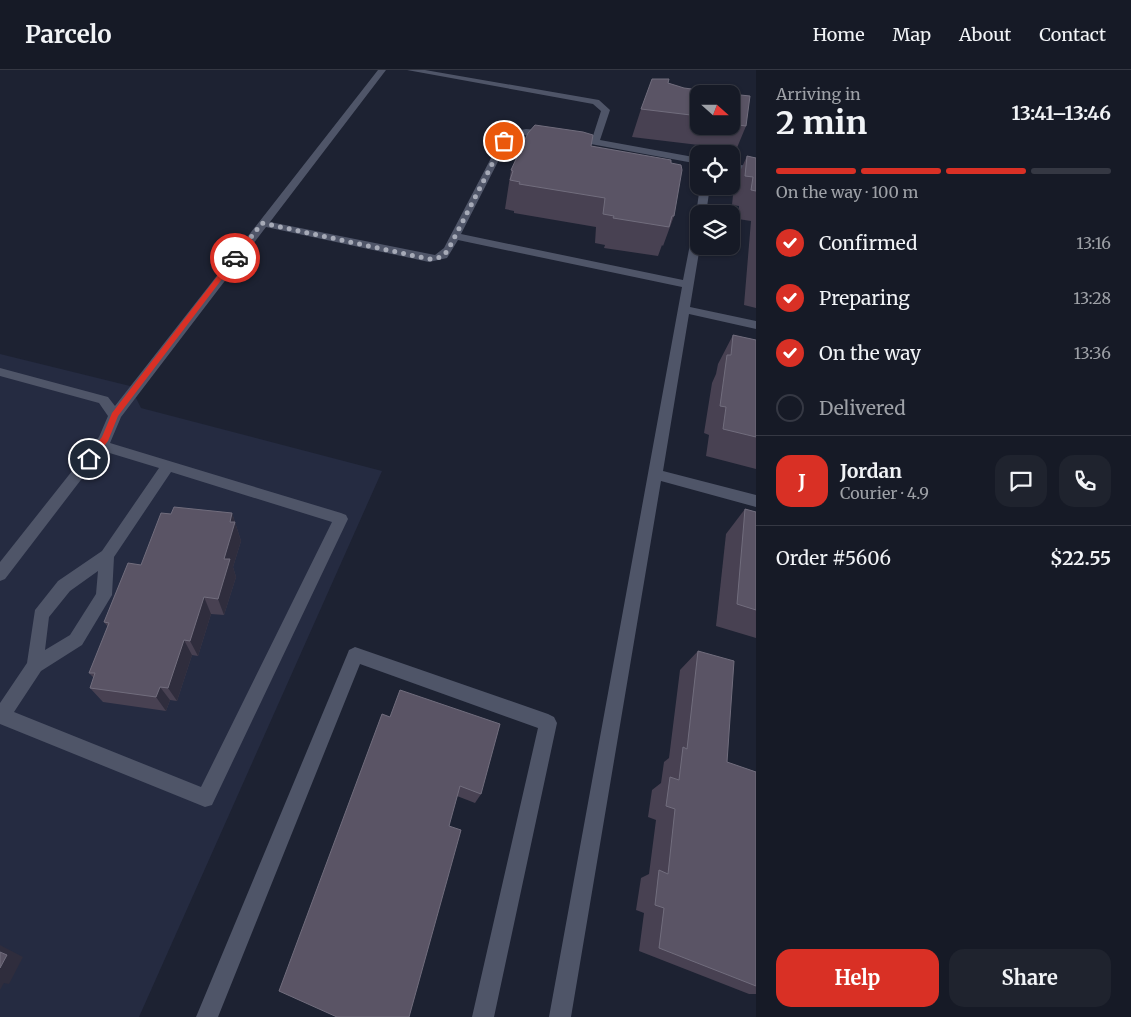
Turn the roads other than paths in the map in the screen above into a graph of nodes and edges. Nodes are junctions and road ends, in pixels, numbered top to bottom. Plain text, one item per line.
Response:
1 (382, 70) edge
2 (411, 70) edge
3 (595, 142) junction
4 (690, 159) edge
5 (740, 168) edge
6 (756, 171) edge
7 (262, 223) junction
8 (455, 236) junction
9 (693, 255) edge
10 (688, 285) junction
11 (684, 309) junction
12 (756, 325) edge
13 (0, 372) edge
14 (115, 415) junction
15 (100, 445) junction
16 (168, 466) junction
17 (655, 474) junction
18 (756, 501) edge
19 (107, 556) junction
20 (0, 574) edge
21 (35, 665) junction
22 (1, 715) edge
23 (207, 1017) edge
24 (483, 1017) edge
25 (560, 1017) edge

1 - 7 street
2 - 3 street
3 - 4 street
3 - 8 street
5 - 6 street
7 - 8 street
7 - 14 street
8 - 10 street
9 - 10 street
10 - 11 street
11 - 12 street
11 - 17 street
13 - 14 street
14 - 15 street
15 - 16 street
15 - 20 street
16 - 19 street
16 - 22 street
17 - 18 street
17 - 25 street
19 - 21 street
19 - 21 street
21 - 22 street
23 - 24 street

